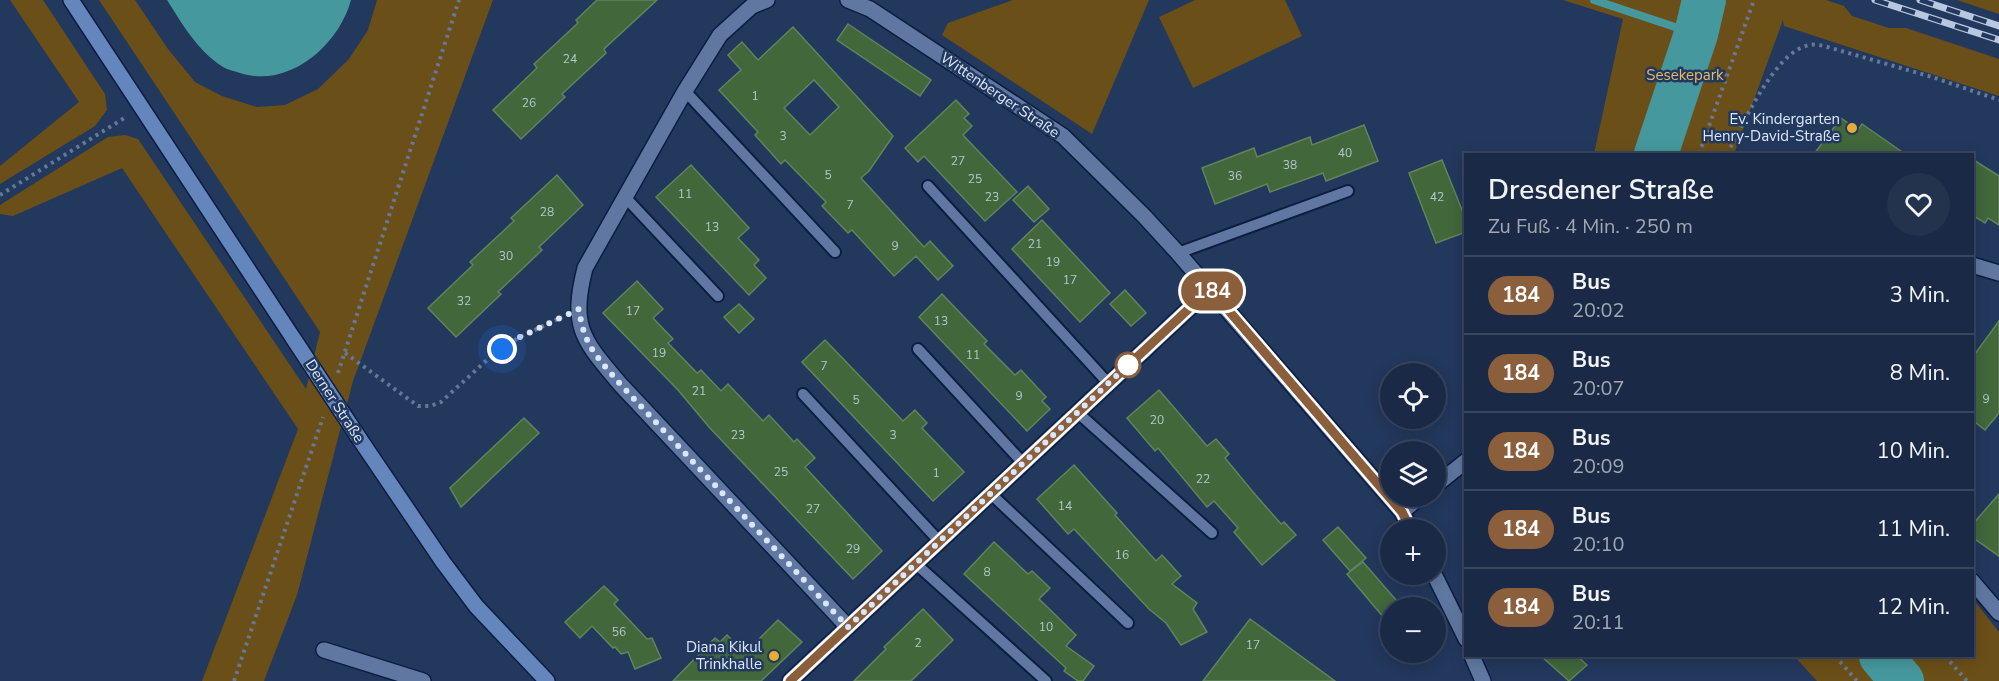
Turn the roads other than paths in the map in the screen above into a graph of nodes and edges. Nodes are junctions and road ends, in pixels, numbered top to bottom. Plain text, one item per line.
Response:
1 (71, 0) edge
2 (766, 0) edge
3 (849, 0) edge
4 (685, 91) junction
5 (928, 186) dead end
6 (1348, 191) dead end
7 (625, 197) junction
8 (835, 252) dead end
9 (1178, 253) junction
10 (1974, 266) edge
11 (1999, 273) edge
12 (1210, 289) junction
13 (718, 296) dead end
14 (918, 349) dead end
15 (1109, 384) junction
16 (803, 393) dead end
17 (1077, 412) junction
18 (1023, 463) junction
19 (1464, 463) edge
20 (1446, 477) edge
21 (990, 493) junction
22 (1408, 507) edge
23 (1402, 512) junction
24 (1406, 519) edge
25 (1212, 533) dead end
26 (939, 541) junction
27 (915, 563) junction
28 (1974, 582) edge
29 (1439, 585) edge
30 (1999, 613) edge
31 (1128, 623) dead end
32 (848, 627) junction
33 (1464, 635) edge
34 (324, 650) dead end
35 (1472, 657) edge
36 (423, 681) edge
37 (547, 681) edge
38 (790, 681) edge
39 (1047, 681) edge
40 (1483, 681) edge

1 - 37 street, Derner Straße, bridge
2 - 4 street
3 - 9 street, Wittenberger Straße
4 - 7 street
4 - 8 lane
5 - 15 lane
6 - 9 lane
7 - 13 lane
7 - 32 street
9 - 12 street, Wittenberger Straße
10 - 11 street
12 - 15 street
12 - 23 street, Wittenberger Straße
14 - 18 lane
15 - 17 street
16 - 26 lane
17 - 18 street
17 - 25 lane
18 - 21 street
19 - 20 street
21 - 26 street
21 - 31 lane
22 - 23 street
23 - 24 street, Wittenberger Straße
26 - 27 street
27 - 32 street
27 - 39 lane
28 - 30 street
29 - 33 street
32 - 38 street
34 - 36 street
35 - 40 street

